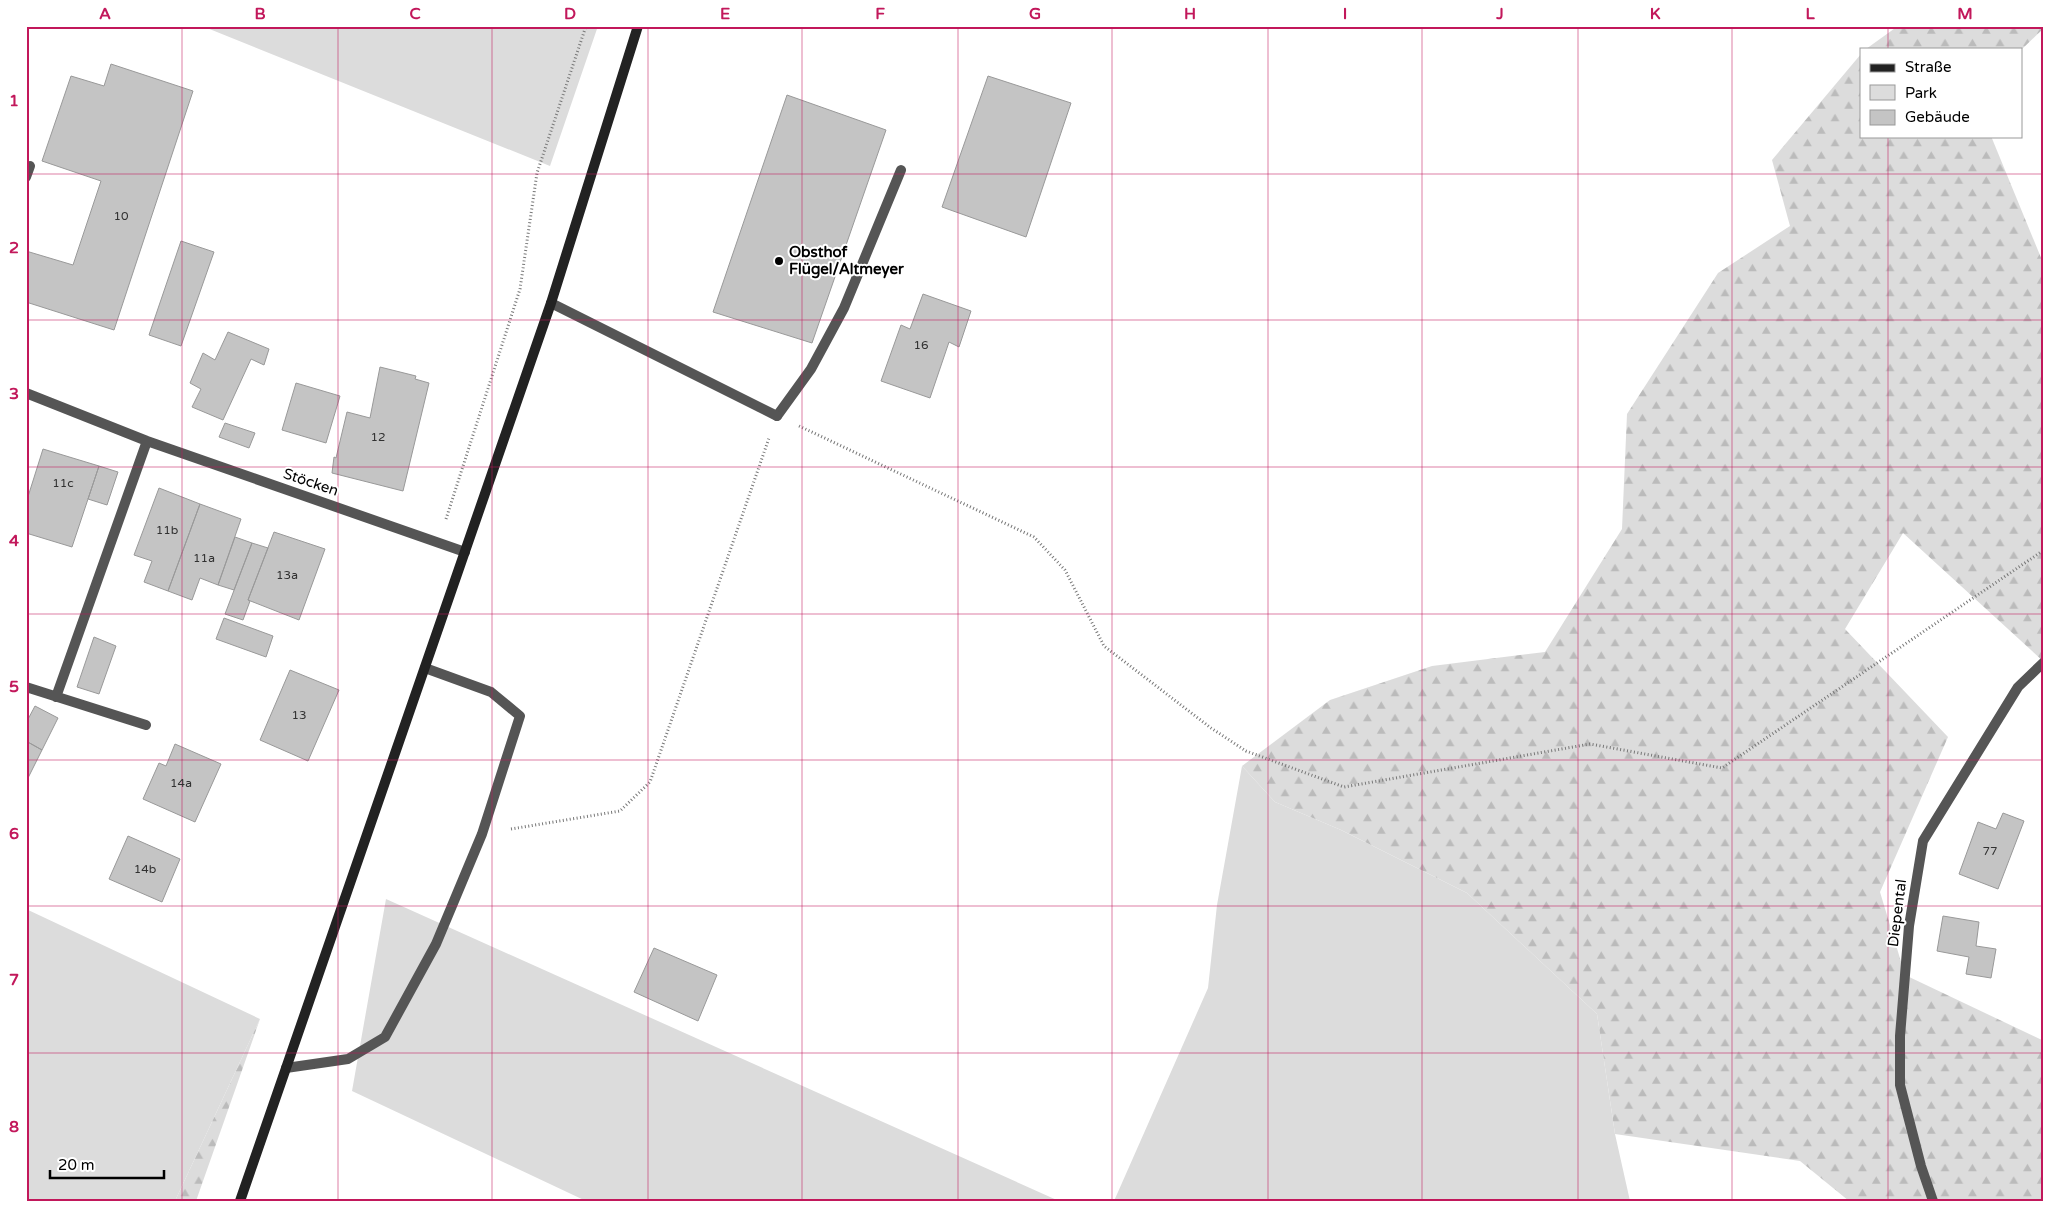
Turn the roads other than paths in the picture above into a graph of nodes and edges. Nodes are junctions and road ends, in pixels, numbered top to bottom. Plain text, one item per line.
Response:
1 (638, 26) edge
2 (30, 166) dead end
3 (901, 170) dead end
4 (26, 177) edge
5 (551, 303) junction
6 (26, 393) edge
7 (148, 441) junction
8 (465, 552) junction
9 (2044, 662) edge
10 (425, 668) junction
11 (26, 687) edge
12 (56, 697) junction
13 (146, 725) dead end
14 (286, 1068) junction
15 (240, 1201) edge
16 (1932, 1201) edge

1 - 5 main road
2 - 4 street
3 - 5 street
5 - 8 main road
6 - 7 street, Stöcken
7 - 8 street, Stöcken
7 - 12 street
8 - 10 main road
9 - 16 street, Diepental
10 - 14 main road
10 - 14 street
11 - 12 street
12 - 13 street
14 - 15 main road

